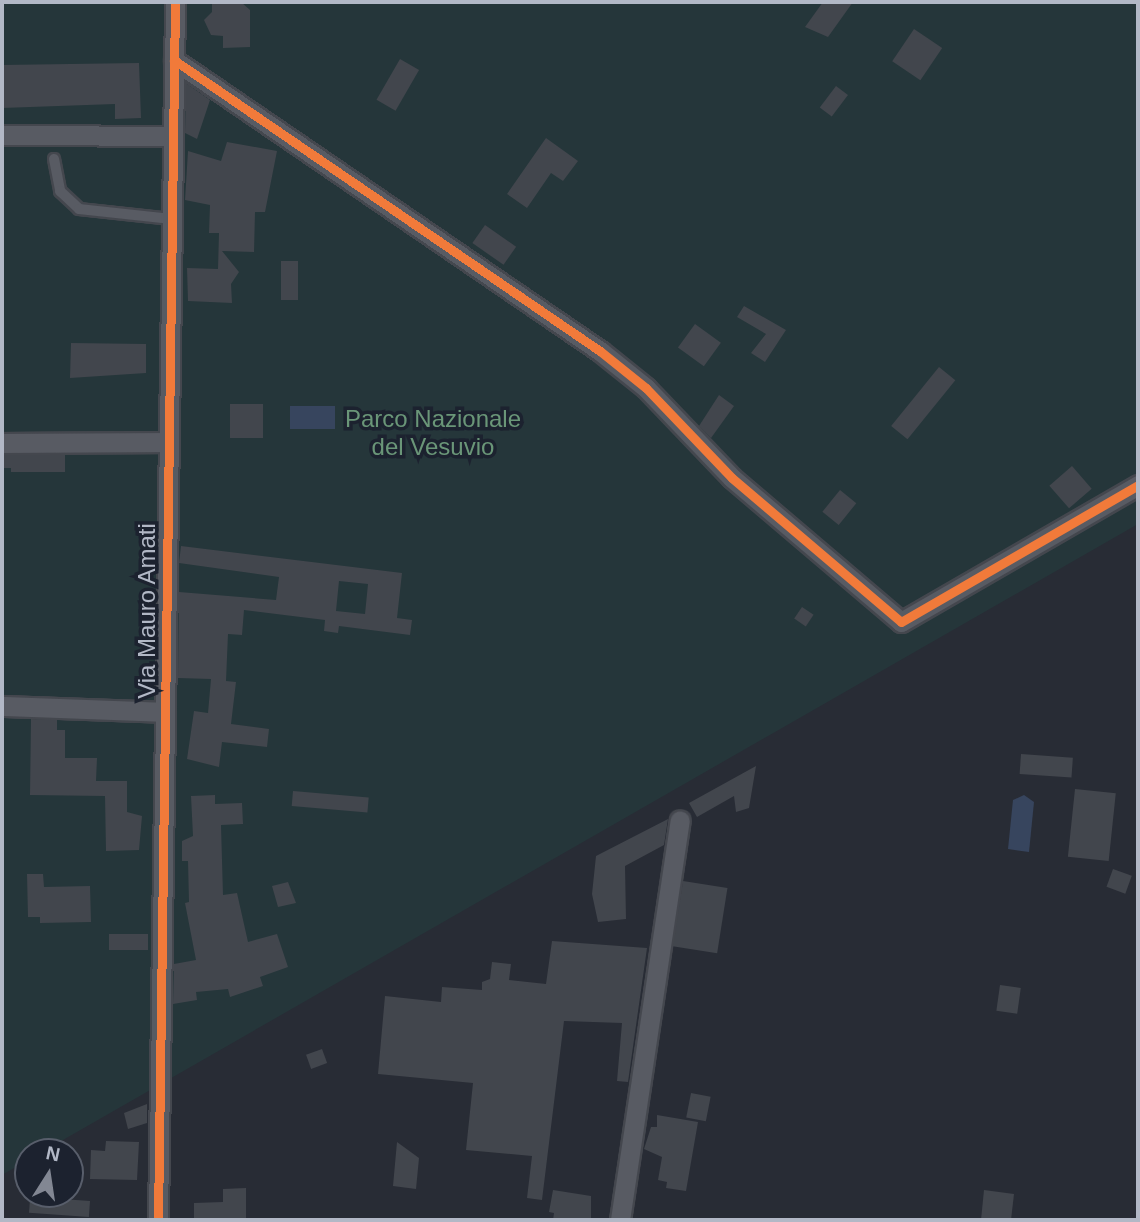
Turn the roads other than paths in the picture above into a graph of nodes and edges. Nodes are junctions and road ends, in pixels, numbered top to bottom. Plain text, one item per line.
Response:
1 (175, 2) edge
2 (174, 60) junction
3 (2, 135) edge
4 (173, 136) junction
5 (54, 159) dead end
6 (171, 219) junction
7 (167, 442) junction
8 (2, 443) edge
9 (1138, 485) edge
10 (2, 706) edge
11 (165, 712) junction
12 (680, 820) dead end
13 (158, 1220) edge
14 (620, 1220) edge

1 - 2 street, Via Mauro Amati
2 - 4 street, Via Mauro Amati
2 - 9 street
3 - 4 street
4 - 6 street, Via Mauro Amati
5 - 6 lane
6 - 7 street, Via Mauro Amati
7 - 8 street
7 - 11 street, Via Mauro Amati
10 - 11 street
11 - 13 street, Via Mauro Amati
12 - 14 street

